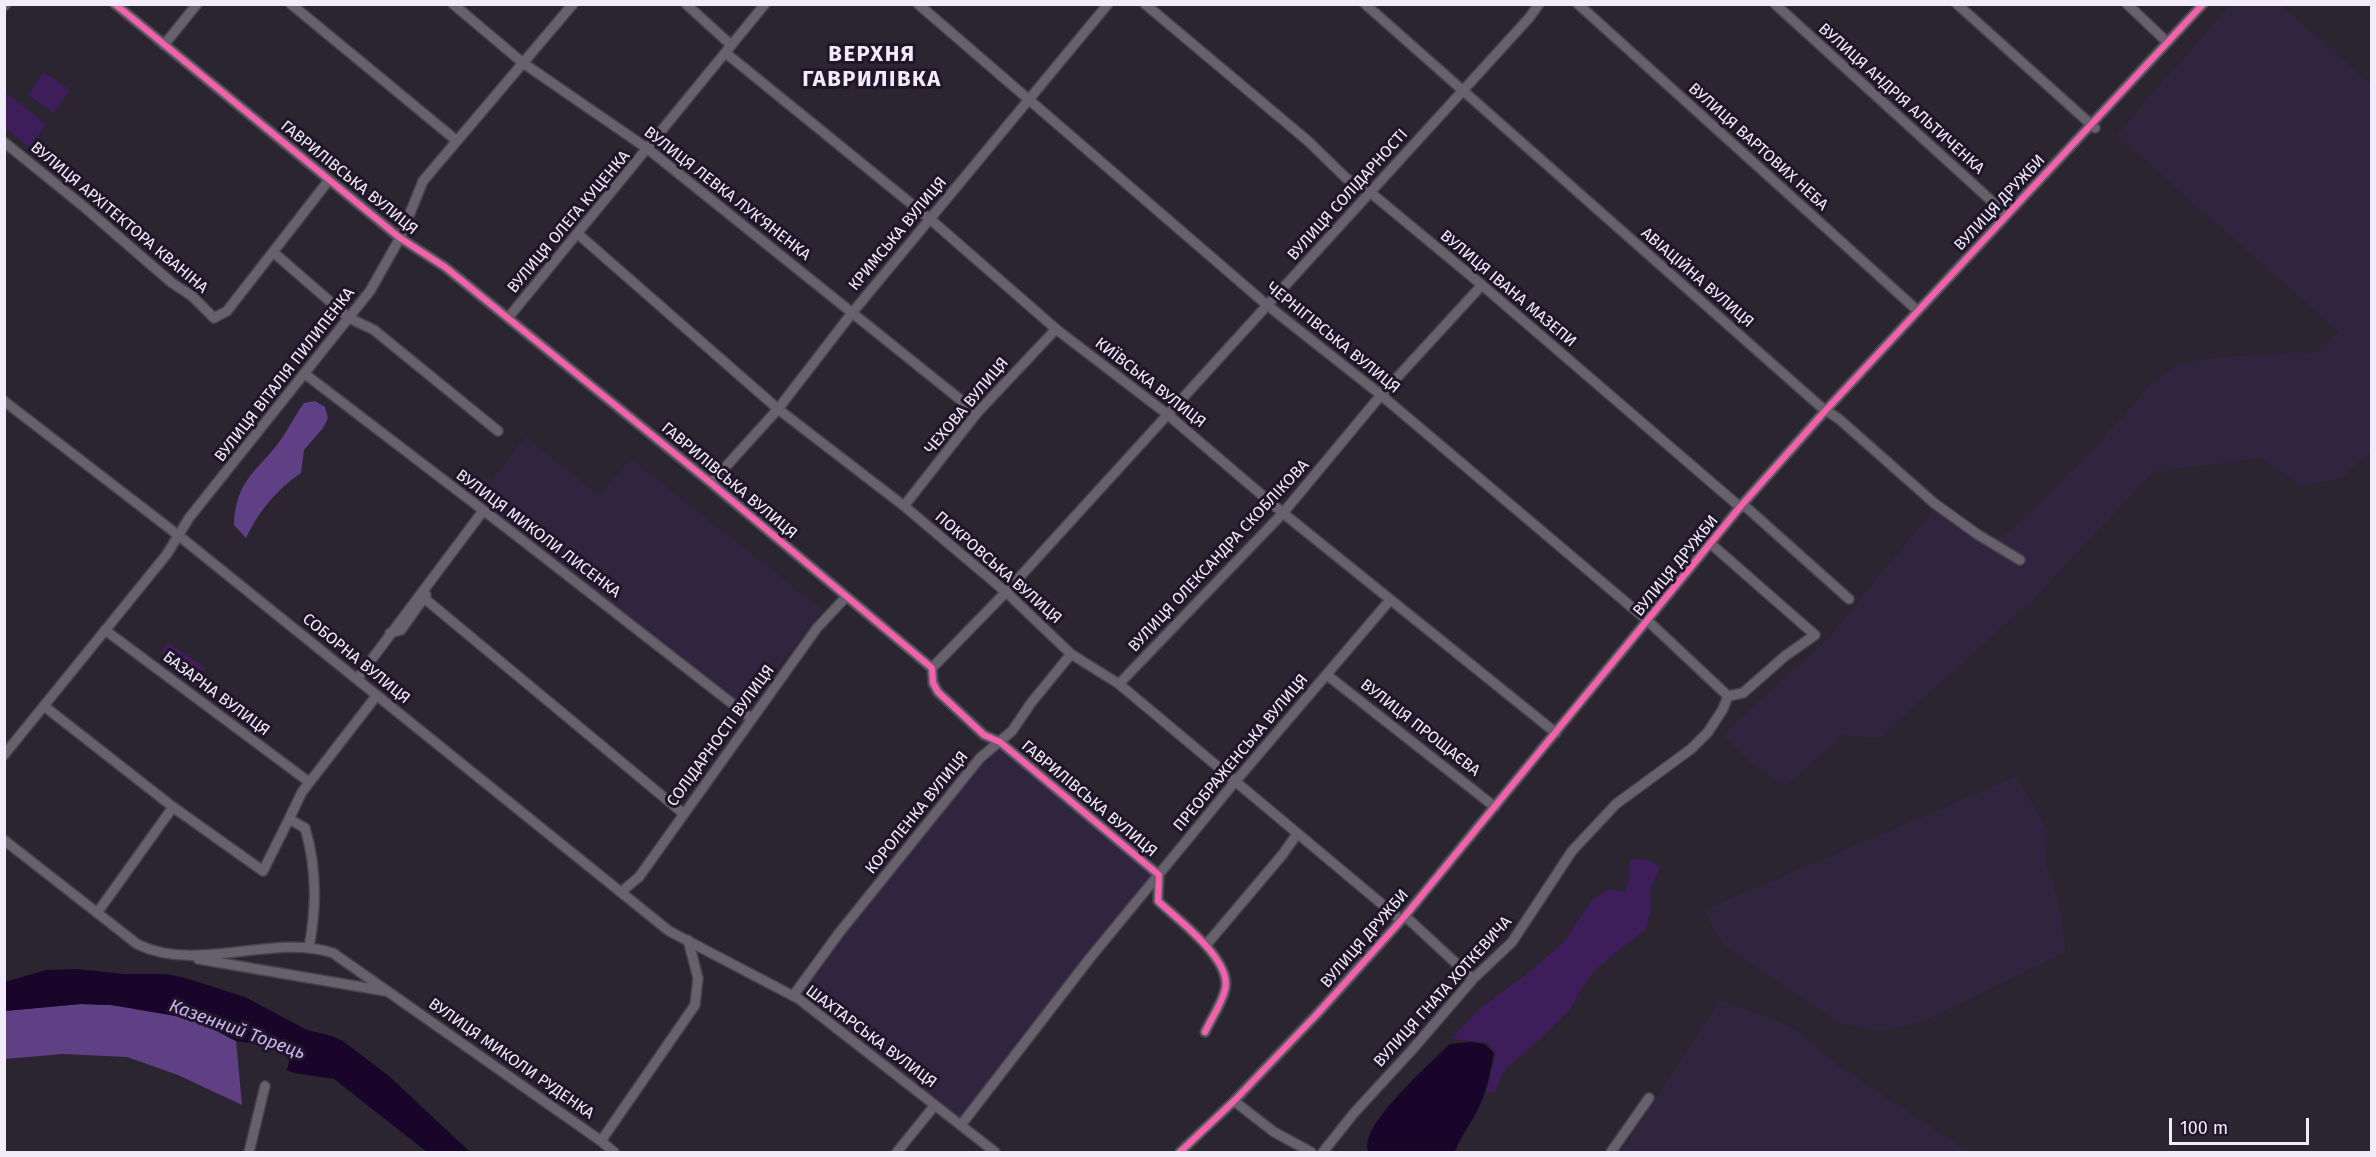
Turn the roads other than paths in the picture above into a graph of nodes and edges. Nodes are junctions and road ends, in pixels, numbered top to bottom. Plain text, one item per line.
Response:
1 (115, 4) edge
2 (197, 4) edge
3 (291, 4) edge
4 (453, 4) edge
5 (573, 4) edge
6 (686, 4) edge
7 (765, 4) edge
8 (918, 4) edge
9 (1108, 4) edge
10 (1144, 4) edge
11 (1365, 4) edge
12 (1539, 4) edge
13 (1578, 4) edge
14 (1775, 4) edge
15 (1957, 4) edge
16 (2127, 4) edge
17 (2203, 4) edge
18 (2167, 42) junction
19 (164, 45) junction
20 (729, 49) junction
21 (523, 63) junction
22 (1462, 92) junction
23 (1029, 100) junction
24 (2092, 127) junction
25 (457, 141) junction
26 (4, 142) edge
27 (648, 149) junction
28 (329, 180) junction
29 (1371, 193) junction
30 (2007, 215) junction
31 (930, 219) junction
32 (578, 234) junction
33 (400, 238) junction
34 (273, 252) junction
35 (1482, 285) junction
36 (1268, 305) junction
37 (1918, 311) junction
38 (852, 313) junction
39 (349, 318) junction
40 (508, 318) junction
41 (1056, 329) junction
42 (305, 374) junction
43 (1381, 395) junction
44 (4, 401) edge
45 (778, 409) junction
46 (1825, 411) junction
47 (977, 413) junction
48 (1167, 414) junction
49 (498, 431) dead end
50 (711, 483) junction
51 (904, 506) junction
52 (1740, 507) junction
53 (485, 512) junction
54 (1283, 513) junction
55 (178, 535) junction
56 (1711, 544) junction
57 (2020, 560) dead end
58 (1006, 592) junction
59 (846, 597) junction
60 (424, 598) junction
61 (1849, 599) dead end
62 (1390, 600) junction
63 (1648, 621) junction
64 (105, 630) junction
65 (390, 633) junction
66 (1071, 654) junction
67 (932, 668) junction
68 (1327, 675) junction
69 (357, 679) junction
70 (1119, 684) junction
71 (377, 695) junction
72 (1728, 696) junction
73 (44, 706) junction
74 (752, 719) junction
75 (1556, 734) junction
76 (1000, 742) junction
77 (4, 755) edge
78 (309, 782) junction
79 (1234, 783) junction
80 (173, 807) junction
81 (1495, 807) junction
82 (684, 814) junction
83 (289, 819) junction
84 (1297, 834) junction
85 (4, 840) edge
86 (1159, 875) junction
87 (621, 892) junction
88 (97, 913) junction
89 (1403, 918) junction
90 (688, 940) junction
91 (1206, 945) junction
92 (309, 947) junction
93 (151, 951) junction
94 (1473, 979) junction
95 (389, 992) junction
96 (793, 996) junction
97 (1205, 1032) dead end
98 (265, 1086) dead end
99 (1648, 1098) dead end
100 (1234, 1101) junction
101 (935, 1105) junction
102 (961, 1125) junction
103 (601, 1141) junction
104 (249, 1152) edge
105 (614, 1152) edge
106 (897, 1152) edge
107 (995, 1152) edge
108 (1180, 1152) edge
109 (1311, 1152) edge
110 (1323, 1152) edge
111 (1611, 1152) edge

1 - 19 street, ГАВРИЛІВСЬКА ВУЛИЦЯ
2 - 19 street
3 - 25 street
4 - 21 street, ВУЛИЦЯ ЛЕВКА ЛУК'ЯНЕНКА
5 - 21 street, ВУЛИЦЯ ВІТАЛІЯ ПИЛИПЕНКА
6 - 20 street, КИЇВСЬКА ВУЛИЦЯ
7 - 20 street, ВУЛИЦЯ ОЛЕГА КУЦЕНКА
8 - 23 street, ЧЕРНІГІВСЬКА ВУЛИЦЯ
9 - 23 street, КРИМСЬКА ВУЛИЦЯ
10 - 29 street, ВУЛИЦЯ ІВАНА МАЗЕПИ
11 - 22 street, АВІАЦІЙНА ВУЛИЦЯ
12 - 22 street, ВУЛИЦЯ СОЛІДАРНОСТІ
13 - 37 street, ВУЛИЦЯ ВАРТОВИХ НЕБА
14 - 30 street, ВУЛИЦЯ АНДРІЯ АЛЬТИЧЕНКА
15 - 24 street
16 - 18 street
17 - 18 street, ВУЛИЦЯ ДРУЖБИ
18 - 24 street, ВУЛИЦЯ ДРУЖБИ
19 - 28 street, ГАВРИЛІВСЬКА ВУЛИЦЯ
20 - 27 street, ВУЛИЦЯ ОЛЕГА КУЦЕНКА
20 - 31 street, КИЇВСЬКА ВУЛИЦЯ
21 - 25 street, ВУЛИЦЯ ВІТАЛІЯ ПИЛИПЕНКА
21 - 27 street, ВУЛИЦЯ ЛЕВКА ЛУК'ЯНЕНКА
22 - 29 street, ВУЛИЦЯ СОЛІДАРНОСТІ
22 - 46 street, АВІАЦІЙНА ВУЛИЦЯ
23 - 31 street, КРИМСЬКА ВУЛИЦЯ
23 - 36 street, ЧЕРНІГІВСЬКА ВУЛИЦЯ
24 - 30 street, ВУЛИЦЯ ДРУЖБИ
25 - 33 street, ВУЛИЦЯ ВІТАЛІЯ ПИЛИПЕНКА
26 - 34 street, ВУЛИЦЯ АРХІТЕКТОРА КВАНІНА
27 - 32 street, ВУЛИЦЯ ОЛЕГА КУЦЕНКА
27 - 38 street, ВУЛИЦЯ ЛЕВКА ЛУК'ЯНЕНКА
28 - 33 street, ГАВРИЛІВСЬКА ВУЛИЦЯ
28 - 34 street
29 - 35 street, ВУЛИЦЯ ІВАНА МАЗЕПИ
29 - 36 street, ВУЛИЦЯ СОЛІДАРНОСТІ
30 - 37 street, ВУЛИЦЯ ДРУЖБИ
31 - 38 street, КРИМСЬКА ВУЛИЦЯ
31 - 41 street, КИЇВСЬКА ВУЛИЦЯ
32 - 40 street, ВУЛИЦЯ ОЛЕГА КУЦЕНКА
32 - 45 street, ПОКРОВСЬКА ВУЛИЦЯ
33 - 39 street, ВУЛИЦЯ ВІТАЛІЯ ПИЛИПЕНКА
33 - 40 street, ГАВРИЛІВСЬКА ВУЛИЦЯ
34 - 39 street
35 - 43 street, ВУЛИЦЯ ОЛЕКСАНДРА СКОБЛІКОВА
35 - 52 street, ВУЛИЦЯ ІВАНА МАЗЕПИ
36 - 43 street, ЧЕРНІГІВСЬКА ВУЛИЦЯ
36 - 48 street, ВУЛИЦЯ СОЛІДАРНОСТІ
37 - 46 street, ВУЛИЦЯ ДРУЖБИ
38 - 45 street, КРИМСЬКА ВУЛИЦЯ
38 - 47 street, ВУЛИЦЯ ЛЕВКА ЛУК'ЯНЕНКА
39 - 42 street, ВУЛИЦЯ ВІТАЛІЯ ПИЛИПЕНКА
39 - 49 street
40 - 50 street, ГАВРИЛІВСЬКА ВУЛИЦЯ
41 - 47 street, ЧЕХОВА ВУЛИЦЯ
41 - 48 street, КИЇВСЬКА ВУЛИЦЯ
42 - 53 street, ВУЛИЦЯ МИКОЛИ ЛИСЕНКА
42 - 55 street, ВУЛИЦЯ ВІТАЛІЯ ПИЛИПЕНКА
43 - 54 street, ВУЛИЦЯ ОЛЕКСАНДРА СКОБЛІКОВА
43 - 63 street, ЧЕРНІГІВСЬКА ВУЛИЦЯ
44 - 55 street, СОБОРНА ВУЛИЦЯ
45 - 50 street, КРИМСЬКА ВУЛИЦЯ
45 - 51 street, ПОКРОВСЬКА ВУЛИЦЯ
46 - 52 street, ВУЛИЦЯ ДРУЖБИ
46 - 57 street, АВІАЦІЙНА ВУЛИЦЯ
47 - 51 street, ЧЕХОВА ВУЛИЦЯ
48 - 54 street, КИЇВСЬКА ВУЛИЦЯ
48 - 58 street, ВУЛИЦЯ СОЛІДАРНОСТІ
50 - 59 street, ГАВРИЛІВСЬКА ВУЛИЦЯ
51 - 58 street, ПОКРОВСЬКА ВУЛИЦЯ
52 - 56 street, ВУЛИЦЯ ДРУЖБИ
52 - 61 street, ВУЛИЦЯ ІВАНА МАЗЕПИ
53 - 60 street
53 - 65 street
53 - 74 street, ВУЛИЦЯ МИКОЛИ ЛИСЕНКА
54 - 62 street, КИЇВСЬКА ВУЛИЦЯ
54 - 70 street, ВУЛИЦЯ ОЛЕКСАНДРА СКОБЛІКОВА
55 - 64 street, ВУЛИЦЯ ВІТАЛІЯ ПИЛИПЕНКА
55 - 69 street, СОБОРНА ВУЛИЦЯ
56 - 63 street, ВУЛИЦЯ ДРУЖБИ
56 - 72 street
58 - 66 street, ПОКРОВСЬКА ВУЛИЦЯ
58 - 67 street, ВУЛИЦЯ СОЛІДАРНОСТІ
59 - 67 street, ГАВРИЛІВСЬКА ВУЛИЦЯ
59 - 74 street, СОЛІДАРНОСТІ ВУЛИЦЯ
60 - 65 street
60 - 82 street
62 - 68 street, ПРЕОБРАЖЕНСЬКА ВУЛИЦЯ
62 - 75 street, КИЇВСЬКА ВУЛИЦЯ
63 - 72 street, ЧЕРНІГІВСЬКА ВУЛИЦЯ
63 - 75 street, ВУЛИЦЯ ДРУЖБИ
64 - 73 street, ВУЛИЦЯ ВІТАЛІЯ ПИЛИПЕНКА
64 - 78 street, БАЗАРНА ВУЛИЦЯ
65 - 69 street
66 - 70 street, ПОКРОВСЬКА ВУЛИЦЯ
66 - 76 street, КОРОЛЕНКА ВУЛИЦЯ
67 - 76 street, ГАВРИЛІВСЬКА ВУЛИЦЯ
68 - 79 street, ПРЕОБРАЖЕНСЬКА ВУЛИЦЯ
68 - 81 street, ВУЛИЦЯ ПРОЩАЄВА
69 - 71 street, СОБОРНА ВУЛИЦЯ
70 - 79 street, ПОКРОВСЬКА ВУЛИЦЯ
71 - 78 street
71 - 87 street, СОБОРНА ВУЛИЦЯ
72 - 94 street, ВУЛИЦЯ ГНАТА ХОТКЕВИЧА
73 - 77 street, ВУЛИЦЯ ВІТАЛІЯ ПИЛИПЕНКА
73 - 80 street
74 - 82 street, СОЛІДАРНОСТІ ВУЛИЦЯ
75 - 81 street, ВУЛИЦЯ ДРУЖБИ
76 - 86 street, ГАВРИЛІВСЬКА ВУЛИЦЯ
76 - 96 street, КОРОЛЕНКА ВУЛИЦЯ
78 - 83 street
79 - 84 street, ПОКРОВСЬКА ВУЛИЦЯ
79 - 86 street, ПРЕОБРАЖЕНСЬКА ВУЛИЦЯ
80 - 83 street
80 - 88 street
81 - 89 street, ВУЛИЦЯ ДРУЖБИ
82 - 87 street, СОЛІДАРНОСТІ ВУЛИЦЯ
83 - 92 street
84 - 89 street, ПОКРОВСЬКА ВУЛИЦЯ
84 - 91 street
85 - 88 street
86 - 91 street, ГАВРИЛІВСЬКА ВУЛИЦЯ
86 - 102 street, ПРЕОБРАЖЕНСЬКА ВУЛИЦЯ
87 - 90 street, СОБОРНА ВУЛИЦЯ
88 - 93 street
89 - 94 street, ПОКРОВСЬКА ВУЛИЦЯ
89 - 100 street, ВУЛИЦЯ ДРУЖБИ
90 - 96 street, ШАХТАРСЬКА ВУЛИЦЯ
90 - 103 street
91 - 97 street, ГАВРИЛІВСЬКА ВУЛИЦЯ
92 - 93 street
92 - 95 street, ВУЛИЦЯ МИКОЛИ РУДЕНКА
93 - 95 street, ВУЛИЦЯ МИКОЛИ РУДЕНКА
94 - 110 street, ВУЛИЦЯ ГНАТА ХОТКЕВИЧА
95 - 103 street, ВУЛИЦЯ МИКОЛИ РУДЕНКА
96 - 101 street, ШАХТАРСЬКА ВУЛИЦЯ
98 - 104 street
99 - 111 street
100 - 108 street, ВУЛИЦЯ ДРУЖБИ
100 - 109 street
101 - 102 street, ШАХТАРСЬКА ВУЛИЦЯ
101 - 106 street
102 - 107 street, ШАХТАРСЬКА ВУЛИЦЯ
103 - 105 street, ВУЛИЦЯ МИКОЛИ РУДЕНКА

